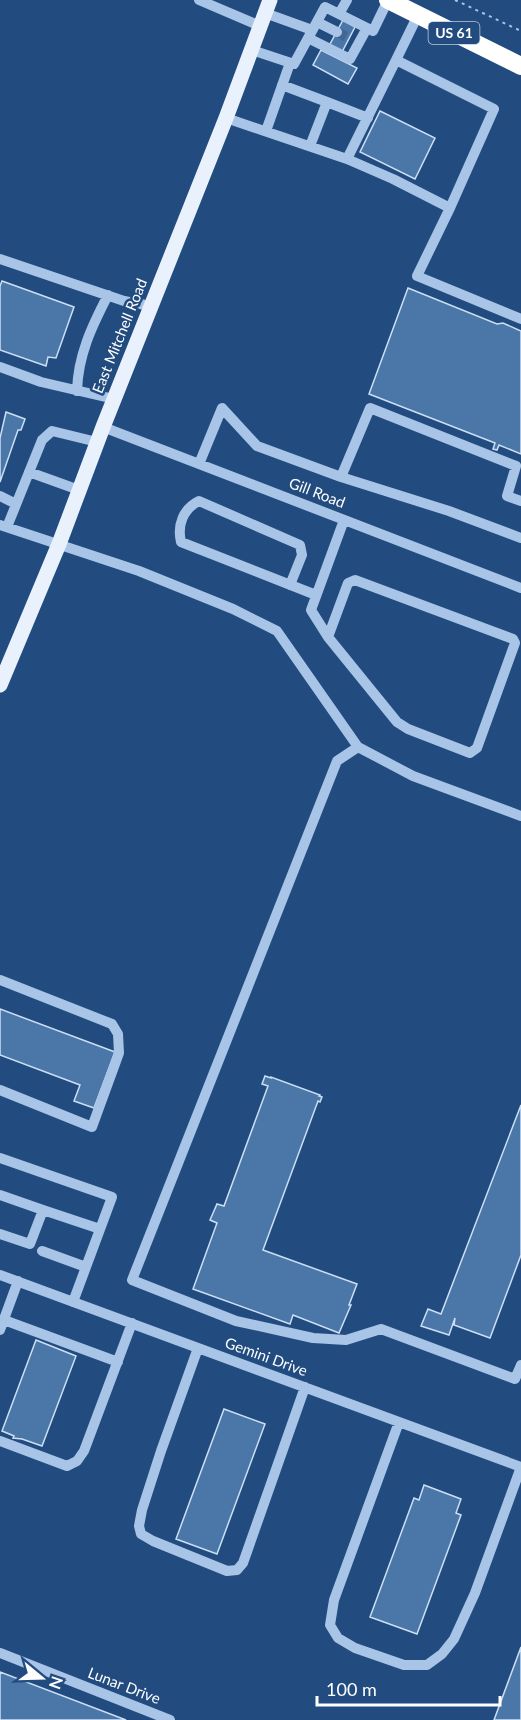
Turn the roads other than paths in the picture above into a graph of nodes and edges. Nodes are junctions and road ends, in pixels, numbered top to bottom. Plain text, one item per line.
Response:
1 (199, 0) edge
2 (347, 0) edge
3 (388, 0) edge
4 (222, 4) edge
5 (265, 13) edge
6 (339, 14) junction
7 (418, 15) junction
8 (366, 28) junction
9 (312, 30) junction
10 (337, 32) tunnel mouth
11 (252, 50) junction
12 (396, 60) junction
13 (290, 63) junction
14 (521, 66) edge
15 (282, 85) junction
16 (327, 102) junction
17 (226, 118) junction
18 (368, 118) junction
19 (266, 131) junction
20 (309, 146) junction
21 (347, 159) junction
22 (450, 208) junction
23 (0, 259) edge
24 (108, 295) junction
25 (151, 306) junction
26 (521, 319) edge
27 (0, 367) edge
28 (77, 391) junction
29 (114, 399) junction
30 (103, 427) junction
31 (97, 442) junction
32 (199, 464) junction
33 (29, 472) junction
34 (341, 477) junction
35 (79, 490) junction
36 (0, 496) edge
37 (521, 501) edge
38 (16, 504) junction
39 (344, 520) junction
40 (3, 526) edge
41 (521, 538) edge
42 (59, 544) junction
43 (290, 585) junction
44 (521, 588) edge
45 (316, 595) junction
46 (328, 637) junction
47 (0, 685) edge
48 (358, 747) junction
49 (521, 816) edge
50 (0, 980) edge
51 (0, 1090) edge
52 (0, 1158) edge
53 (0, 1195) edge
54 (43, 1210) junction
55 (100, 1229) junction
56 (0, 1233) edge
57 (42, 1251) dead end
58 (86, 1267) junction
59 (0, 1275) edge
60 (18, 1281) junction
61 (73, 1302) junction
62 (132, 1323) junction
63 (2, 1325) edge
64 (198, 1348) junction
65 (118, 1362) junction
66 (521, 1365) edge
67 (305, 1387) junction
68 (399, 1422) junction
69 (0, 1441) edge
70 (521, 1467) edge
71 (0, 1653) edge
72 (170, 1720) edge

1 - 4 street
2 - 6 street
3 - 7 highway, US 61
3 - 8 street
4 - 5 street
5 - 9 street
5 - 11 main road, East Mitchell Road
6 - 8 street
6 - 9 street
7 - 12 street
7 - 14 highway, US 61
8 - 9 street
9 - 10 street
9 - 13 street
11 - 13 street
11 - 17 main road, East Mitchell Road
12 - 18 street
12 - 22 street
13 - 15 street
15 - 16 street
15 - 19 street
16 - 18 street
16 - 20 street
17 - 19 street
17 - 25 main road, East Mitchell Road
18 - 21 street
19 - 20 street
20 - 21 street
21 - 22 street
22 - 26 street
23 - 24 street
24 - 25 street
24 - 28 street
25 - 29 main road, East Mitchell Road
27 - 28 street
28 - 29 street
29 - 30 main road, East Mitchell Road
30 - 31 main road, East Mitchell Road
30 - 32 street, Gill Road
31 - 33 street
31 - 35 main road, East Mitchell Road
32 - 34 street
32 - 39 street, Gill Road
33 - 35 street
33 - 38 street
34 - 37 street
34 - 41 street
35 - 42 main road, East Mitchell Road
36 - 38 street
38 - 40 street
39 - 44 street, Gill Road
39 - 45 street
40 - 42 street
42 - 47 main road, East Mitchell Road
42 - 48 street
43 - 43 street
43 - 45 street
45 - 46 street
46 - 46 street
48 - 49 street
48 - 66 street
50 - 51 street
52 - 55 street
53 - 54 street
54 - 55 street
54 - 56 street
55 - 58 street
57 - 58 street
58 - 61 street
59 - 60 street, Gemini Drive
60 - 61 street, Gemini Drive
60 - 63 street
61 - 62 street, Gemini Drive
62 - 64 street, Gemini Drive
62 - 65 street
63 - 65 street
64 - 67 street, Gemini Drive
64 - 67 street
65 - 69 street
67 - 68 street, Gemini Drive
68 - 70 street, Gemini Drive
68 - 70 street
71 - 72 street, Lunar Drive

